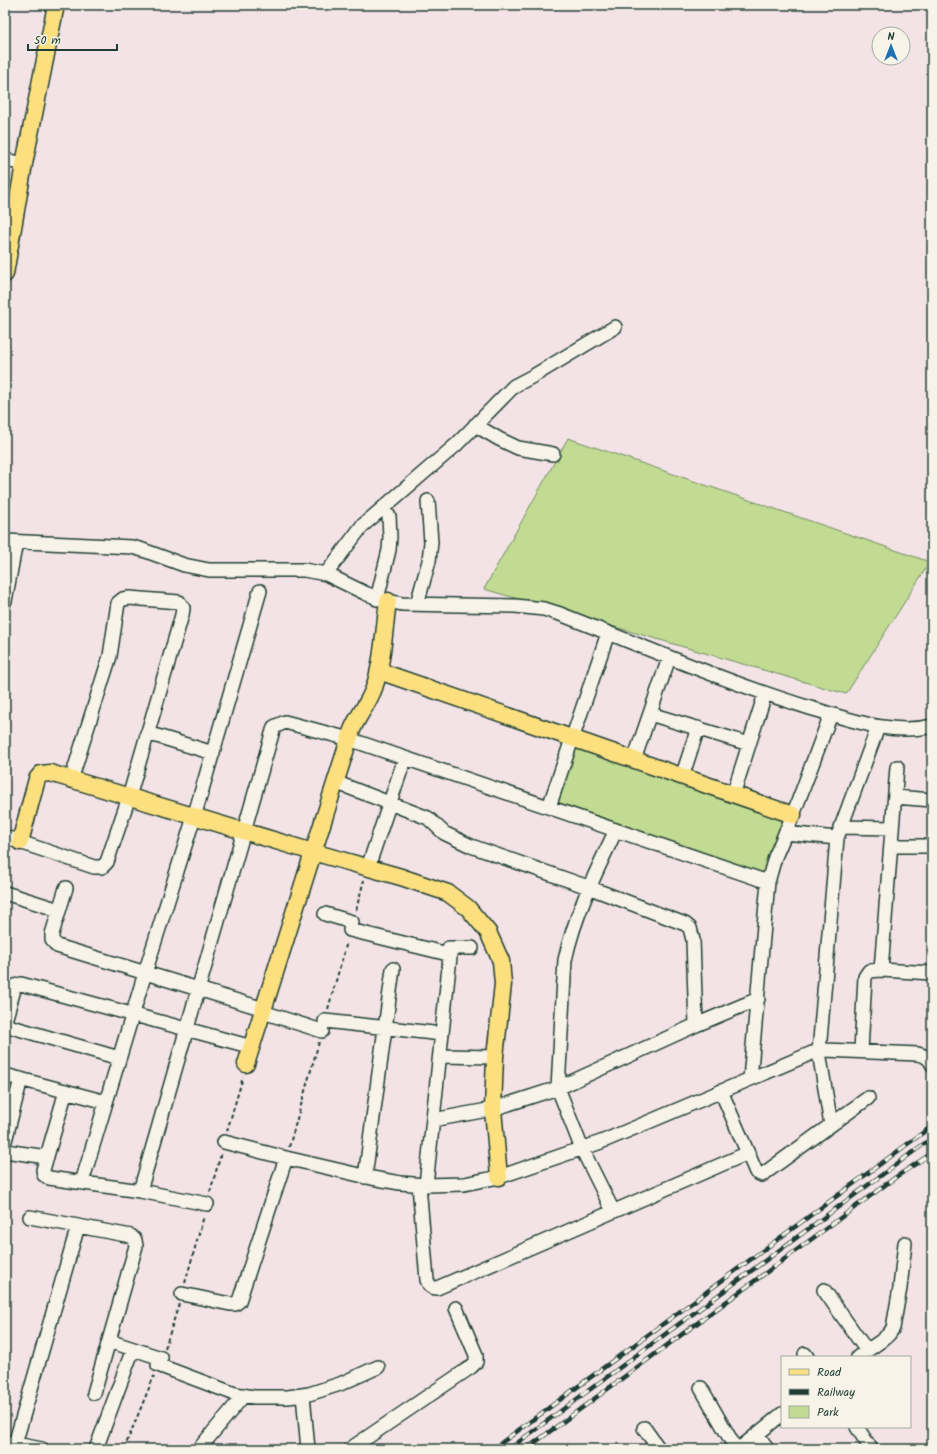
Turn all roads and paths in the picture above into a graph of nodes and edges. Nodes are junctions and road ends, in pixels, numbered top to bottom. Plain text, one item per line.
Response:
1 (56, 5) edge
2 (5, 160) edge
3 (24, 164) junction
4 (5, 274) edge
5 (615, 327) dead end
6 (475, 425) junction
7 (553, 454) dead end
8 (428, 501) dead end
9 (389, 516) dead end
10 (11, 541) edge
11 (8, 573) edge
12 (326, 574) junction
13 (260, 591) dead end
14 (383, 600) junction
15 (5, 601) edge
16 (416, 604) junction
17 (608, 633) junction
18 (669, 658) junction
19 (379, 671) junction
20 (765, 694) junction
21 (650, 714) junction
22 (831, 714) junction
23 (932, 726) edge
24 (878, 727) junction
25 (698, 728) junction
26 (147, 733) junction
27 (572, 738) junction
28 (349, 739) junction
29 (749, 744) junction
30 (213, 753) junction
31 (405, 758) junction
32 (634, 760) junction
33 (897, 767) dead end
34 (682, 777) junction
35 (71, 780) junction
36 (335, 782) junction
37 (733, 795) junction
38 (895, 796) junction
39 (128, 797) junction
40 (932, 800) edge
41 (390, 802) junction
42 (549, 807) junction
43 (793, 815) junction
44 (194, 817) junction
45 (892, 828) junction
46 (616, 830) junction
47 (243, 831) junction
48 (785, 833) junction
49 (839, 833) junction
50 (12, 839) edge
51 (891, 846) junction
52 (932, 846) edge
53 (313, 852) junction
54 (368, 867) junction
55 (768, 882) junction
56 (66, 888) dead end
57 (588, 888) junction
58 (5, 893) edge
59 (59, 910) junction
60 (325, 914) dead end
61 (472, 948) dead end
62 (448, 954) junction
63 (394, 969) dead end
64 (881, 970) junction
65 (144, 973) junction
66 (932, 973) edge
67 (198, 989) junction
68 (758, 999) junction
69 (263, 1010) junction
70 (133, 1014) junction
71 (5, 1021) edge
72 (5, 1025) edge
73 (696, 1025) junction
74 (385, 1028) junction
75 (187, 1029) junction
76 (442, 1034) junction
77 (252, 1047) junction
78 (861, 1051) junction
79 (819, 1052) junction
80 (440, 1056) junction
81 (495, 1057) junction
82 (119, 1058) junction
83 (246, 1064) joint
84 (932, 1064) edge
85 (5, 1074) edge
86 (21, 1079) junction
87 (750, 1079) junction
88 (558, 1088) junction
89 (66, 1091) junction
90 (721, 1091) junction
91 (868, 1098) dead end
92 (106, 1102) junction
93 (493, 1110) junction
94 (433, 1120) junction
95 (831, 1125) junction
96 (5, 1140) edge
97 (224, 1142) junction
98 (582, 1149) junction
99 (5, 1151) edge
100 (748, 1153) junction
101 (47, 1157) junction
102 (286, 1158) junction
103 (365, 1177) junction
104 (499, 1177) junction
105 (82, 1182) junction
106 (422, 1185) junction
107 (140, 1191) junction
108 (207, 1204) junction
109 (613, 1211) junction
110 (30, 1217) dead end
111 (78, 1226) junction
112 (905, 1243) dead end
113 (824, 1290) dead end
114 (182, 1294) junction
115 (456, 1308) dead end
116 (109, 1341) junction
117 (133, 1349) junction
118 (863, 1354) edge
119 (160, 1362) junction
120 (378, 1366) dead end
121 (701, 1388) dead end
122 (94, 1393) dead end
123 (244, 1395) junction
124 (304, 1395) junction
125 (781, 1415) edge
126 (644, 1428) dead end
127 (858, 1428) edge
128 (758, 1434) junction
129 (10, 1443) edge
130 (42, 1449) edge
131 (96, 1449) edge
132 (124, 1449) edge
133 (199, 1449) edge
134 (308, 1449) edge
135 (350, 1449) edge
136 (659, 1449) edge
137 (737, 1449) edge
138 (767, 1449) edge
139 (870, 1449) edge

1 - 3 main road
2 - 3 street
3 - 4 main road
5 - 6 street
6 - 7 street
6 - 12 street
8 - 16 street
9 - 14 street
10 - 11 street
10 - 12 street
11 - 15 street
12 - 14 street
13 - 30 street
14 - 16 street
14 - 19 main road
16 - 17 street
17 - 18 street
17 - 27 street
18 - 20 street
18 - 21 street
19 - 27 main road
19 - 28 main road
20 - 22 street
20 - 29 street
21 - 25 street
21 - 32 street
22 - 24 street
22 - 43 street
23 - 24 street
24 - 49 street
25 - 29 street
25 - 34 street
26 - 30 street
26 - 35 street
26 - 39 street
27 - 32 main road
27 - 42 street
28 - 31 street
28 - 36 main road
28 - 47 street
29 - 37 street
30 - 44 street
31 - 41 street
31 - 42 street
32 - 34 main road
33 - 38 street
34 - 37 main road
35 - 39 main road
35 - 50 main road
36 - 41 street
36 - 53 main road
37 - 43 main road
38 - 40 street
38 - 45 street
39 - 44 main road
39 - 50 street
41 - 54 street
41 - 57 street
42 - 46 street
43 - 48 street
44 - 47 main road
44 - 65 street
45 - 49 street
45 - 51 street
46 - 55 street
46 - 57 street
47 - 53 main road
47 - 67 street
48 - 49 street
48 - 55 street
49 - 79 street
51 - 52 street
51 - 64 street
53 - 54 main road
53 - 69 main road
54 - 81 main road
55 - 68 street
56 - 59 street
57 - 73 street
57 - 88 street
58 - 59 street
59 - 65 street
60 - 62 street
61 - 62 street
62 - 76 street
63 - 74 street
64 - 66 street
64 - 78 street
65 - 67 street
65 - 70 street
67 - 69 street
67 - 75 street
68 - 73 street
68 - 87 street
69 - 74 street
69 - 77 main road
70 - 71 street
70 - 75 street
70 - 82 street
72 - 82 street
73 - 88 street
74 - 76 street
74 - 103 street
75 - 77 street
75 - 107 street
76 - 80 street
77 - 83 main road
78 - 79 street
78 - 84 street
79 - 87 street
79 - 95 street
80 - 81 street
80 - 94 street
81 - 93 main road
82 - 92 street
83 - 97 path
85 - 86 street
86 - 89 street
86 - 96 street
87 - 90 street
88 - 93 street
88 - 98 street
89 - 92 street
89 - 101 street
90 - 98 street
90 - 100 street
91 - 95 street
92 - 105 street
93 - 94 street
93 - 104 main road
94 - 106 street
95 - 100 street
97 - 102 street
97 - 108 path
98 - 104 street
98 - 109 street
99 - 101 street
100 - 109 street
101 - 105 street
102 - 103 street
102 - 114 street
103 - 106 street
104 - 106 street
105 - 107 street
106 - 109 street
107 - 108 street
108 - 114 path
110 - 111 street
111 - 116 street
111 - 129 street
112 - 118 street
113 - 118 street
114 - 119 path
115 - 135 street
116 - 117 street
116 - 122 street
117 - 119 street
117 - 131 street
119 - 123 street
119 - 132 path
120 - 124 street
121 - 137 street
123 - 124 street
123 - 133 street
124 - 134 street
125 - 128 street
126 - 136 street
127 - 139 street
128 - 137 street
128 - 138 street
129 - 130 street

